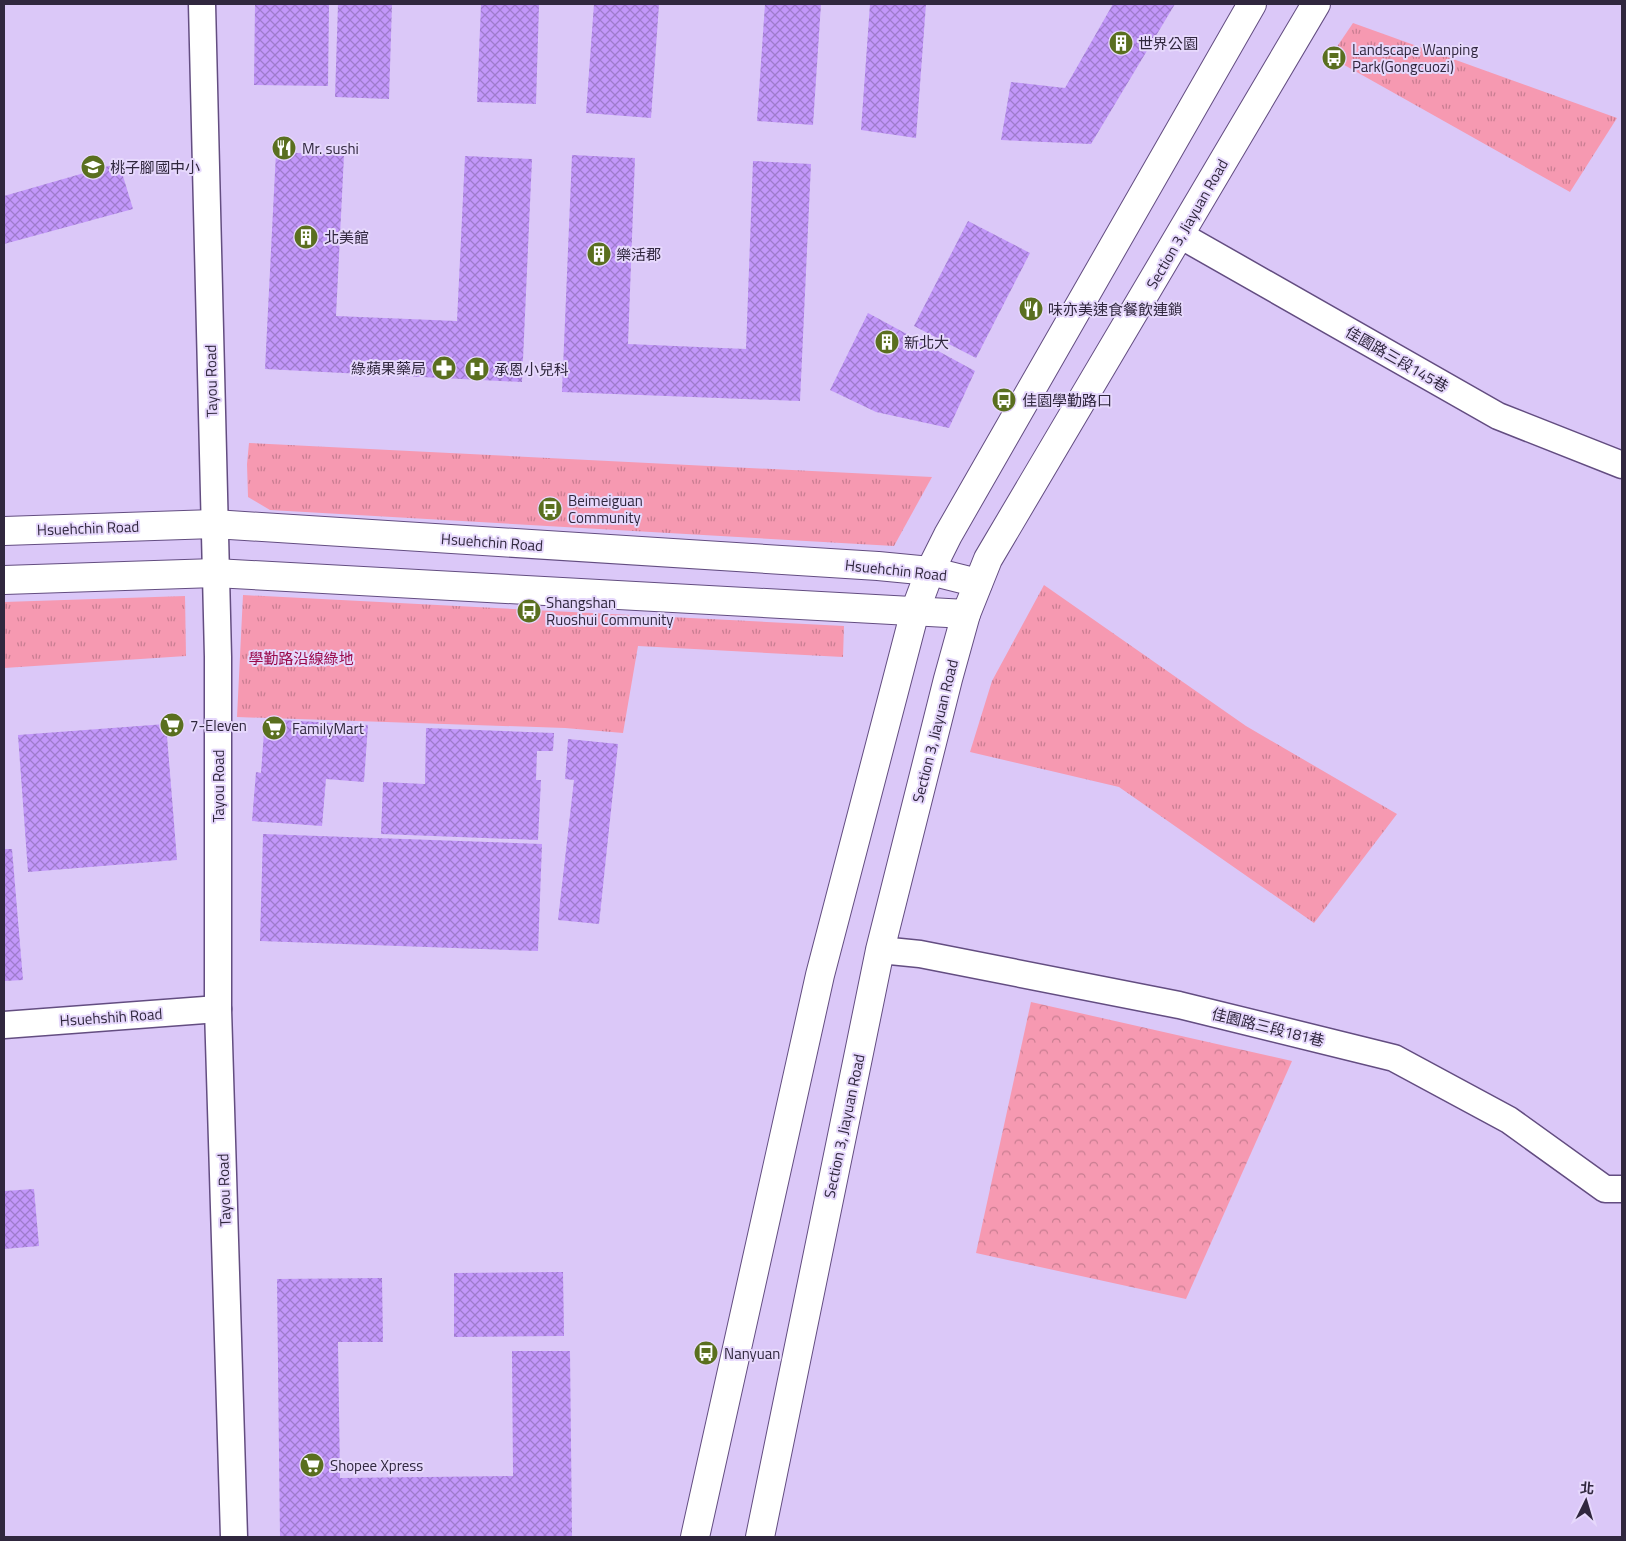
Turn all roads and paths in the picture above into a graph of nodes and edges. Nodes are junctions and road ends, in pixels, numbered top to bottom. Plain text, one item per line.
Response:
1 (202, 4) edge
2 (1252, 4) edge
3 (1316, 4) edge
4 (1180, 235) junction
5 (1622, 465) edge
6 (214, 524) junction
7 (4, 531) edge
8 (930, 571) junction
9 (215, 573) junction
10 (4, 580) edge
11 (978, 583) junction
12 (915, 611) junction
13 (966, 614) junction
14 (880, 950) junction
15 (218, 1009) junction
16 (4, 1025) edge
17 (1622, 1189) edge
18 (234, 1537) edge
19 (695, 1537) edge
20 (760, 1537) edge

1 - 6 street, Tayou Road
2 - 8 street
3 - 4 street, Section 3, Jiayuan Road
4 - 5 street, 佳園路三段145巷
4 - 11 street, Section 3, Jiayuan Road
6 - 7 street, Hsuehchin Road
6 - 8 street, Hsuehchin Road
6 - 9 street, Tayou Road
8 - 11 street, Hsuehchin Road
8 - 12 street
9 - 10 street
9 - 12 street
9 - 15 street, Tayou Road
11 - 13 street, Section 3, Jiayuan Road
12 - 13 street
12 - 19 street
13 - 14 street, Section 3, Jiayuan Road
14 - 17 street, 佳園路三段181巷
14 - 20 street, Section 3, Jiayuan Road
15 - 16 street, Hsuehshih Road
15 - 18 street, Tayou Road

